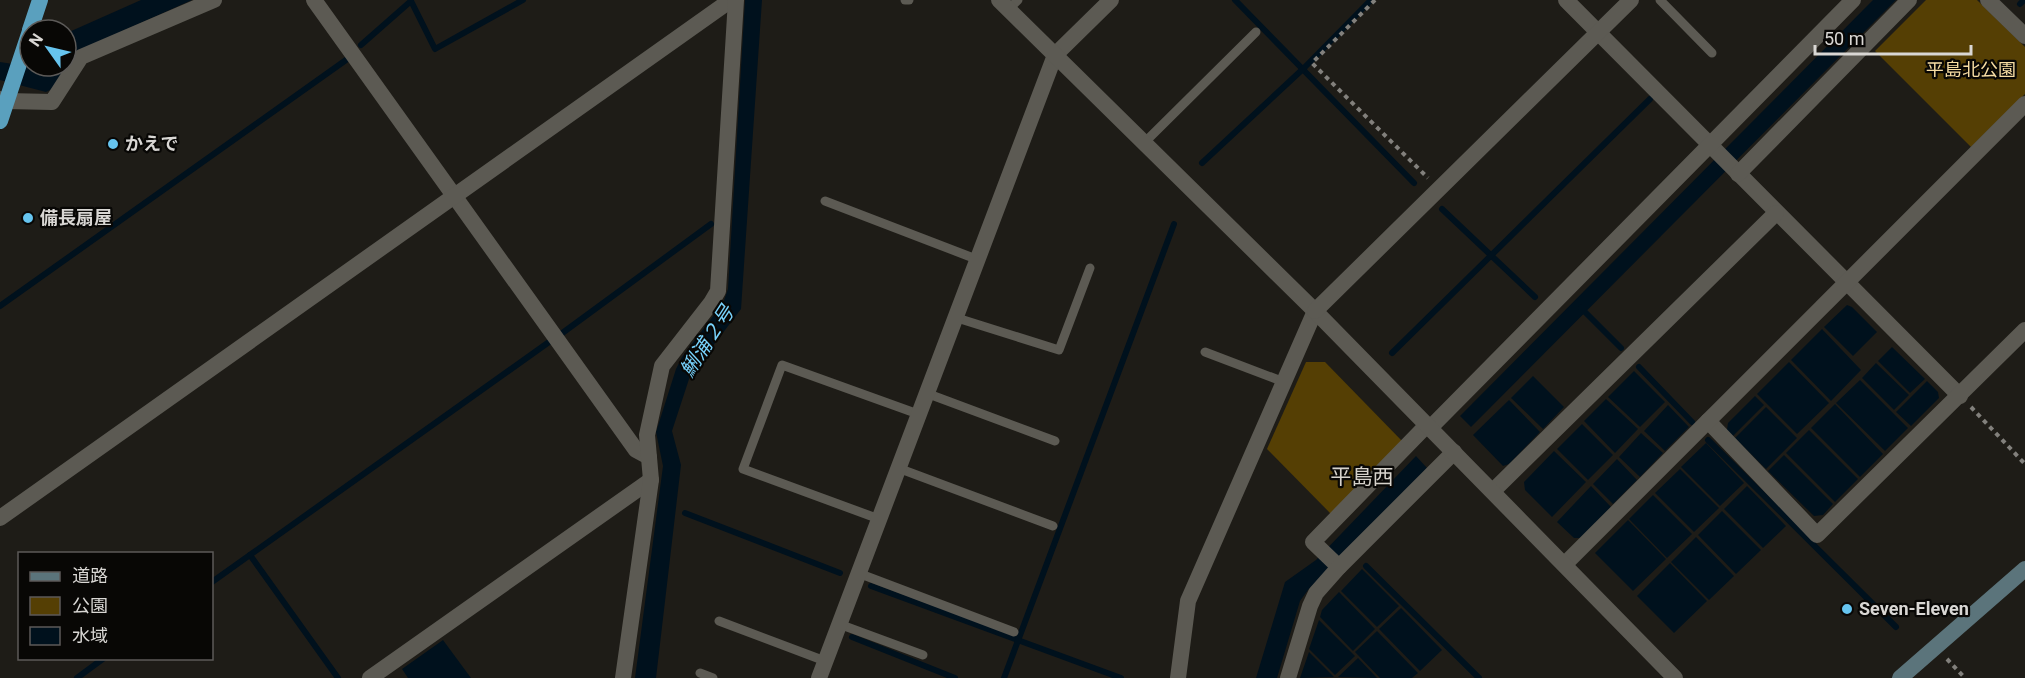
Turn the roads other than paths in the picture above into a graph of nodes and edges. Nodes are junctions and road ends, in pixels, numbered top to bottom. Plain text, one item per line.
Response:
1 (40, 0) edge
2 (214, 0) edge
3 (314, 0) edge
4 (731, 0) edge
5 (736, 0) edge
6 (1111, 0) edge
7 (1566, 0) edge
8 (1631, 0) edge
9 (1660, 0) edge
10 (1852, 0) edge
11 (1909, 0) edge
12 (1988, 0) edge
13 (1008, 3) edge
14 (34, 18) edge
15 (1256, 32) dead end
16 (1599, 33) junction
17 (2025, 36) edge
18 (1712, 53) dead end
19 (1055, 55) junction
20 (18, 67) edge
21 (5, 99) edge
22 (2025, 104) edge
23 (0, 121) edge
24 (1144, 143) junction
25 (1714, 148) junction
26 (1736, 171) junction
27 (455, 195) junction
28 (825, 201) dead end
29 (1776, 213) junction
30 (976, 259) junction
31 (1090, 268) dead end
32 (1846, 284) junction
33 (1315, 311) junction
34 (954, 317) junction
35 (2025, 330) edge
36 (1205, 352) dead end
37 (1284, 382) junction
38 (926, 393) junction
39 (1960, 396) junction
40 (918, 414) junction
41 (1708, 421) junction
42 (1428, 427) junction
43 (1055, 441) dead end
44 (1454, 452) junction
45 (649, 458) junction
46 (898, 468) junction
47 (651, 480) junction
48 (1493, 491) junction
49 (0, 518) edge
50 (879, 519) junction
51 (1053, 526) dead end
52 (1565, 564) junction
53 (1339, 567) junction
54 (2025, 569) edge
55 (858, 573) junction
56 (719, 621) dead end
57 (839, 624) junction
58 (1014, 632) dead end
59 (923, 655) dead end
60 (825, 661) junction
61 (699, 673) dead end
62 (1290, 677) edge
63 (370, 678) edge
64 (623, 678) edge
65 (713, 678) edge
66 (819, 678) edge
67 (1178, 678) edge
68 (1675, 678) edge
69 (1900, 678) edge

1 - 14 highway
2 - 21 street
3 - 27 street
4 - 27 street
5 - 45 street
6 - 19 street
7 - 16 street
8 - 16 street
9 - 18 lane
10 - 25 street
11 - 26 street
12 - 17 street
13 - 19 street
15 - 24 lane
16 - 25 street
16 - 33 street
19 - 24 street
19 - 30 street
20 - 21 highway
21 - 23 highway
22 - 32 street
24 - 33 street
25 - 26 street
25 - 42 street
26 - 29 street
27 - 45 street
27 - 49 street
28 - 30 lane
29 - 32 street
29 - 48 street
30 - 34 street
31 - 34 lane
32 - 39 street
32 - 41 street
33 - 37 street
33 - 42 street
34 - 38 street
35 - 39 street
36 - 37 lane
37 - 67 street
38 - 40 street
38 - 43 lane
39 - 41 street
40 - 46 street
40 - 50 lane
41 - 52 street
42 - 44 street
42 - 53 street
44 - 48 street
44 - 53 street
45 - 47 street
46 - 50 street
46 - 51 lane
47 - 63 street
47 - 64 street
48 - 52 street
50 - 55 street
52 - 68 street
53 - 62 street
54 - 69 main road
55 - 57 street
55 - 58 lane
56 - 60 lane
57 - 59 lane
57 - 60 street
60 - 66 street
61 - 65 lane

